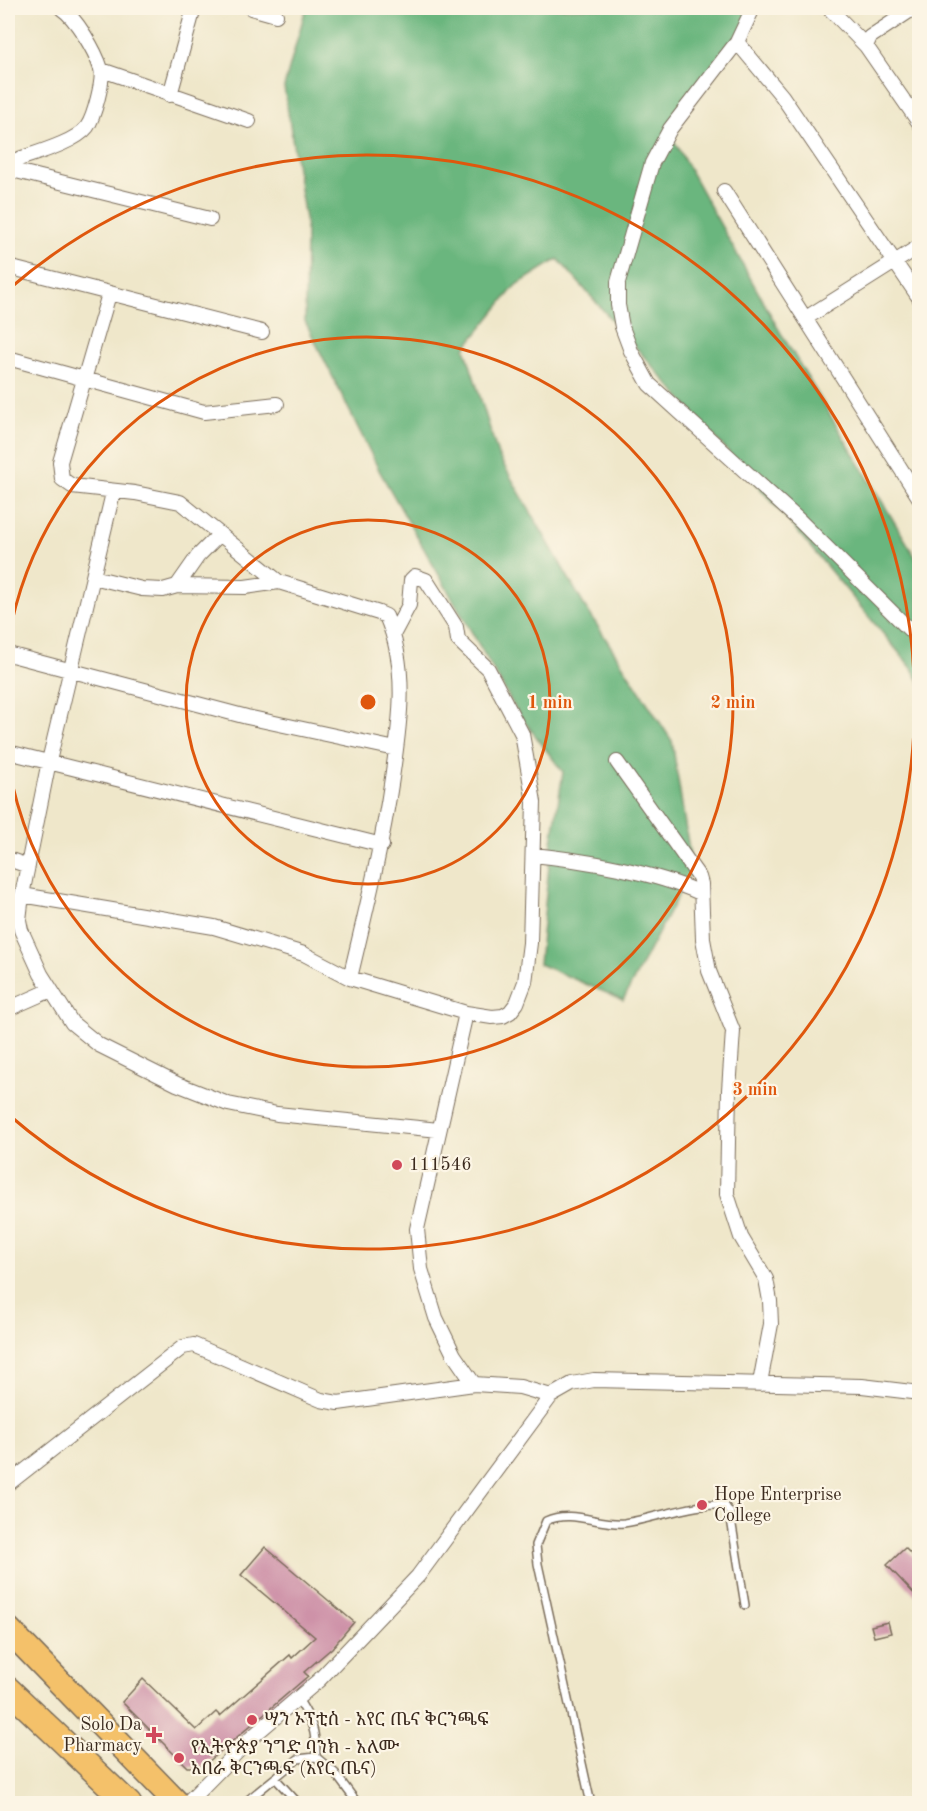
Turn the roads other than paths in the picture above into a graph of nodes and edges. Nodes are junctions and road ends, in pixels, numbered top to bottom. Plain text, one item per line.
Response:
1 (61, 8) edge
2 (194, 8) edge
3 (250, 8) edge
4 (753, 8) edge
5 (829, 8) edge
6 (914, 8) edge
7 (74, 12) edge
8 (276, 15) dead end
9 (737, 42) junction
10 (866, 46) junction
11 (102, 70) junction
12 (170, 95) junction
13 (249, 121) dead end
14 (920, 124) edge
15 (8, 163) edge
16 (8, 169) edge
17 (724, 191) dead end
18 (210, 219) dead end
19 (920, 246) edge
20 (895, 261) junction
21 (8, 267) edge
22 (109, 294) junction
23 (920, 299) edge
24 (806, 318) junction
25 (262, 332) dead end
26 (8, 358) edge
27 (84, 377) junction
28 (277, 405) dead end
29 (113, 493) junction
30 (920, 499) edge
31 (219, 535) junction
32 (93, 578) junction
33 (279, 582) junction
34 (177, 586) junction
35 (394, 633) junction
36 (920, 640) edge
37 (8, 654) edge
38 (71, 669) junction
39 (396, 749) junction
40 (8, 752) edge
41 (49, 761) junction
42 (617, 762) dead end
43 (382, 844) junction
44 (533, 855) junction
45 (8, 859) edge
46 (28, 866) junction
47 (700, 893) junction
48 (22, 895) junction
49 (13, 919) edge
50 (350, 978) junction
51 (51, 990) junction
52 (8, 1009) edge
53 (466, 1013) junction
54 (439, 1130) junction
55 (760, 1383) junction
56 (474, 1384) junction
57 (920, 1393) edge
58 (551, 1396) junction
59 (8, 1484) edge
60 (745, 1605) dead end
61 (8, 1629) edge
62 (8, 1689) edge
63 (298, 1699) junction
64 (316, 1757) junction
65 (275, 1778) junction
66 (129, 1803) edge
67 (177, 1803) edge
68 (186, 1803) edge
69 (245, 1803) edge
70 (299, 1803) edge
71 (358, 1803) edge
72 (591, 1803) edge

1 - 7 street
2 - 12 street
3 - 8 street
4 - 9 street
5 - 10 street
6 - 10 street
7 - 11 street
9 - 20 street
9 - 36 street
10 - 14 street
11 - 12 street
11 - 15 street
12 - 13 street
16 - 18 street
17 - 24 street
19 - 20 street
20 - 23 street
20 - 24 street
21 - 22 street
22 - 25 street
22 - 27 street
24 - 30 street
26 - 27 street
27 - 28 street
27 - 29 street
29 - 31 street
29 - 32 street
31 - 33 street
31 - 34 street
32 - 34 street
32 - 38 street
33 - 34 street
33 - 35 street
35 - 39 street
35 - 44 street
37 - 38 street
38 - 39 street
38 - 41 street
39 - 43 street
40 - 41 street
41 - 43 street
41 - 46 street
42 - 47 street
43 - 50 street
44 - 47 street
44 - 53 street
45 - 46 street
46 - 48 street
47 - 55 street
48 - 49 street
48 - 50 street
49 - 51 street
50 - 53 street
51 - 52 street
51 - 54 street
53 - 54 street
54 - 56 street
55 - 57 street
55 - 58 street
56 - 58 street
56 - 59 street
58 - 63 street
60 - 72 lane
61 - 67 highway
62 - 66 highway
63 - 64 lane
63 - 68 street
64 - 65 lane
64 - 71 lane
65 - 69 lane
65 - 70 lane

